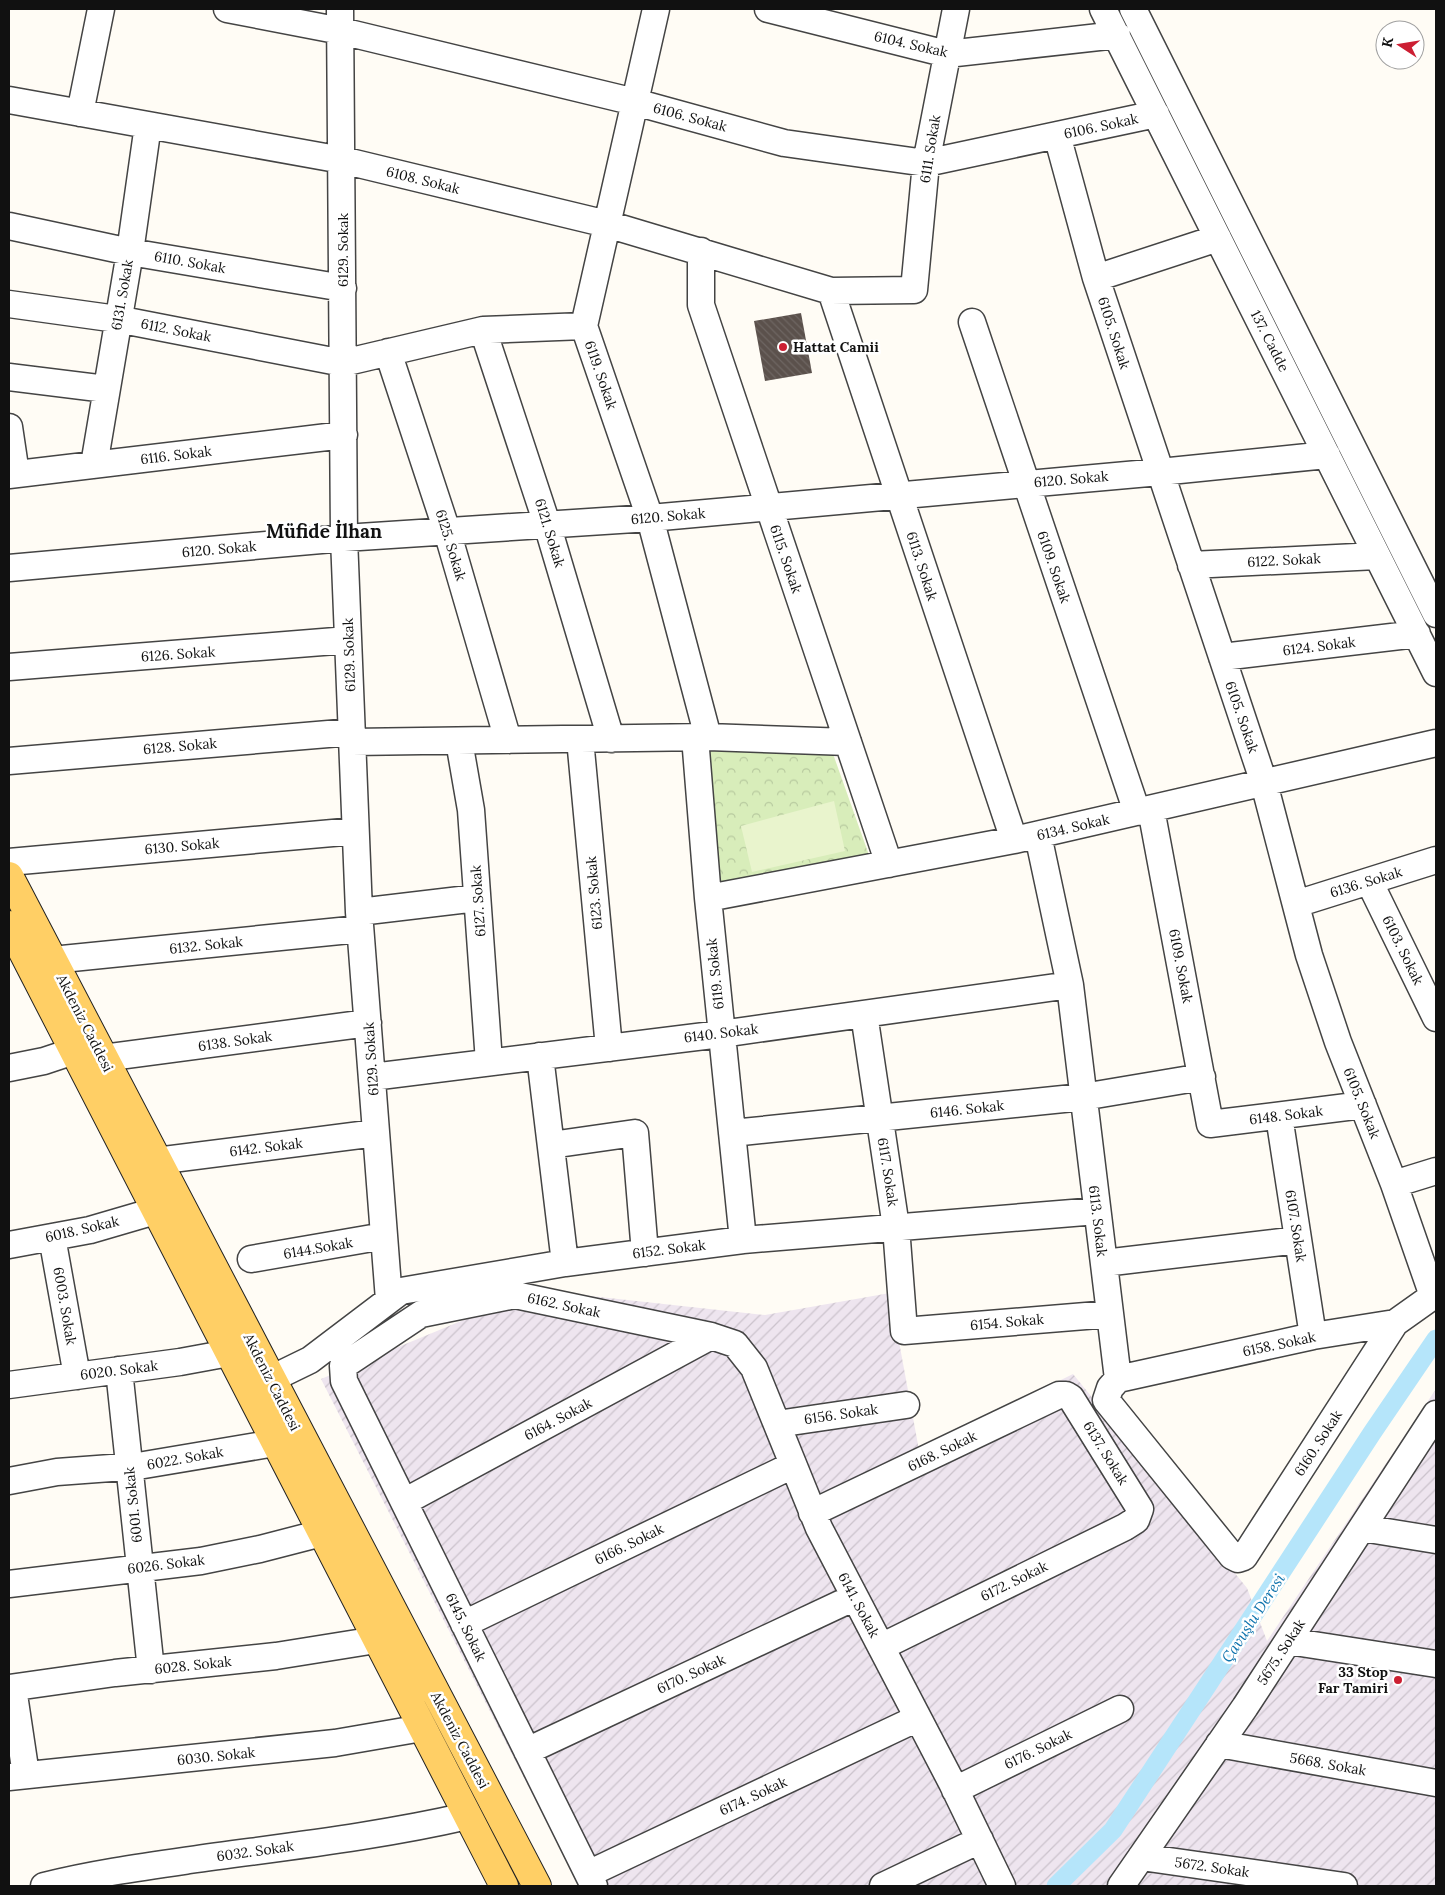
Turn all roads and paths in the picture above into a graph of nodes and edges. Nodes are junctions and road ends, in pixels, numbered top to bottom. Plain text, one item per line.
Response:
1 (100, 9) edge
2 (227, 9) edge
3 (656, 9) edge
4 (768, 9) edge
5 (956, 9) edge
6 (1103, 9) edge
7 (1133, 9) edge
8 (340, 20) edge
9 (1117, 36) junction
10 (947, 54) junction
11 (9, 100) edge
12 (635, 102) junction
13 (80, 113) junction
14 (1156, 114) junction
15 (148, 125) junction
16 (1057, 135) junction
17 (342, 160) junction
18 (926, 164) junction
19 (607, 224) junction
20 (9, 226) edge
21 (1218, 238) junction
22 (701, 251) junction
23 (130, 252) junction
24 (1096, 278) junction
25 (343, 288) junction
26 (914, 290) joint
27 (830, 291) junction
28 (9, 304) edge
29 (118, 319) junction
30 (972, 322) dead end
31 (584, 326) junction
32 (483, 330) junction
33 (388, 352) junction
34 (343, 363) junction
35 (9, 377) edge
36 (106, 388) junction
37 (9, 427) edge
38 (344, 435) junction
39 (1327, 455) junction
40 (94, 465) junction
41 (1160, 472) junction
42 (12, 475) edge
43 (1025, 483) junction
44 (898, 494) junction
45 (769, 506) junction
46 (650, 518) junction
47 (548, 524) junction
48 (447, 531) junction
49 (344, 538) junction
50 (1377, 556) junction
51 (1191, 565) junction
52 (9, 568) edge
53 (1436, 614) edge
54 (1417, 634) junction
55 (348, 640) junction
56 (1222, 658) junction
57 (9, 667) edge
58 (1436, 673) edge
59 (352, 737) junction
60 (702, 737) junction
61 (611, 738) junction
62 (580, 739) junction
63 (508, 740) junction
64 (459, 741) junction
65 (848, 742) junction
66 (1436, 742) edge
67 (9, 761) edge
68 (1264, 782) junction
69 (1144, 810) junction
70 (356, 831) junction
71 (1026, 838) junction
72 (1436, 860) edge
73 (9, 862) edge
74 (889, 864) junction
75 (9, 876) edge
76 (1369, 881) junction
77 (477, 898) junction
78 (708, 898) junction
79 (1296, 904) junction
80 (360, 921) junction
81 (9, 925) edge
82 (52, 960) junction
83 (1070, 985) junction
84 (864, 1014) junction
85 (1436, 1018) edge
86 (368, 1023) junction
87 (721, 1034) junction
88 (609, 1048) junction
89 (74, 1051) junction
90 (540, 1056) junction
91 (103, 1058) junction
92 (489, 1062) junction
93 (9, 1068) edge
94 (372, 1077) junction
95 (1202, 1078) junction
96 (1083, 1097) junction
97 (1363, 1105) junction
98 (1279, 1116) junction
99 (880, 1118) junction
100 (1210, 1124) joint
101 (376, 1133) junction
102 (732, 1134) junction
103 (551, 1145) junction
104 (156, 1161) junction
105 (1436, 1171) edge
106 (1394, 1184) junction
107 (155, 1211) junction
108 (1097, 1211) junction
109 (896, 1227) junction
110 (384, 1236) junction
111 (52, 1237) junction
112 (742, 1240) junction
113 (1298, 1240) junction
114 (9, 1245) edge
115 (646, 1252) junction
116 (251, 1260) dead end
117 (565, 1263) junction
118 (1104, 1263) junction
119 (1433, 1296) joint
120 (390, 1300) junction
121 (1110, 1314) junction
122 (1395, 1323) junction
123 (904, 1331) joint
124 (711, 1336) junction
125 (1313, 1336) junction
126 (228, 1353) junction
127 (343, 1366) joint
128 (119, 1370) junction
129 (77, 1376) junction
130 (271, 1379) junction
131 (1118, 1380) junction
132 (9, 1385) edge
133 (1071, 1398) joint
134 (906, 1405) dead end
135 (1435, 1417) edge
136 (777, 1424) junction
137 (287, 1439) junction
138 (793, 1465) junction
139 (129, 1467) junction
140 (9, 1481) edge
141 (404, 1502) junction
142 (1140, 1508) joint
143 (812, 1513) junction
144 (1362, 1528) junction
145 (322, 1534) junction
146 (1436, 1540) edge
147 (139, 1568) junction
148 (9, 1584) edge
149 (855, 1597) junction
150 (464, 1624) junction
151 (376, 1640) junction
152 (1288, 1641) junction
153 (881, 1646) junction
154 (1436, 1664) edge
155 (151, 1670) junction
156 (11, 1688) edge
157 (1120, 1709) dead end
158 (918, 1718) junction
159 (422, 1728) junction
160 (1219, 1744) junction
161 (527, 1751) junction
162 (17, 1776) edge
163 (1436, 1783) edge
164 (955, 1790) junction
165 (467, 1816) junction
166 (980, 1840) junction
167 (1141, 1857) junction
168 (591, 1880) edge
169 (44, 1886) edge
170 (504, 1886) edge
171 (537, 1886) edge
172 (883, 1886) edge
173 (1001, 1886) edge
174 (1121, 1886) edge
175 (1344, 1886) edge

1 - 13 street
2 - 8 street, 6106. Sokak
3 - 12 street, 6119. Sokak
4 - 10 street, 6104. Sokak
5 - 10 street, 6111. Sokak
6 - 9 street, 137. Cadde
7 - 53 street, 137. Cadde
8 - 12 street, 6106. Sokak
8 - 17 street, 6129. Sokak
9 - 10 street, 6104. Sokak
9 - 14 street, 137. Cadde
10 - 18 street, 6111. Sokak
11 - 13 street, 6108. Sokak
12 - 18 street, 6106. Sokak
12 - 19 street, 6119. Sokak
13 - 15 street, 6108. Sokak
14 - 16 street, 6106. Sokak
14 - 21 street, 137. Cadde
15 - 17 street, 6108. Sokak
15 - 23 street, 6131. Sokak
16 - 18 street, 6106. Sokak
16 - 24 street, 6105. Sokak
17 - 19 street, 6108. Sokak
17 - 25 street, 6129. Sokak
18 - 26 street, 6111. Sokak
19 - 22 street, 6108. Sokak
19 - 31 street, 6119. Sokak
20 - 23 street, 6110. Sokak
21 - 24 street
21 - 39 street, 137. Cadde
22 - 27 street, 6108. Sokak
22 - 45 street, 6115. Sokak
23 - 25 street, 6110. Sokak
23 - 29 street, 6131. Sokak
24 - 41 street, 6105. Sokak
25 - 34 street, 6129. Sokak
26 - 27 street, 6108. Sokak
27 - 44 street, 6113. Sokak
28 - 29 street, 6112. Sokak
29 - 34 street, 6112. Sokak
29 - 36 street, 6131. Sokak
30 - 43 street, 6109. Sokak
31 - 32 street
31 - 46 street, 6119. Sokak
32 - 33 street
32 - 47 street, 6121. Sokak
33 - 34 street
33 - 48 street, 6125. Sokak
34 - 38 street, 6129. Sokak
35 - 36 street
36 - 40 street, 6131. Sokak
37 - 42 street
38 - 40 street, 6116. Sokak
38 - 49 street, 6129. Sokak
39 - 41 street, 6120. Sokak
39 - 50 street, 137. Cadde
40 - 42 street, 6116. Sokak
41 - 43 street, 6120. Sokak
41 - 51 street, 6105. Sokak
43 - 44 street, 6120. Sokak
43 - 69 street, 6109. Sokak
44 - 45 street, 6120. Sokak
44 - 71 street, 6113. Sokak
45 - 46 street, 6120. Sokak
45 - 65 street, 6115. Sokak
46 - 47 street, 6120. Sokak
46 - 60 street, 6119. Sokak
47 - 48 street, 6120. Sokak
47 - 61 street, 6121. Sokak
48 - 49 street, 6120. Sokak
48 - 63 street, 6125. Sokak
49 - 52 street, 6120. Sokak
49 - 55 street, 6129. Sokak
50 - 51 street, 6122. Sokak
50 - 54 street, 137. Cadde
51 - 56 street, 6105. Sokak
54 - 56 street, 6124. Sokak
54 - 58 street, 137. Cadde
55 - 57 street, 6126. Sokak
55 - 59 street, 6129. Sokak
56 - 68 street, 6105. Sokak
59 - 64 street, 6128. Sokak
59 - 67 street, 6128. Sokak
59 - 70 street, 6129. Sokak
60 - 61 street, 6128. Sokak
60 - 65 street, 6128. Sokak
60 - 78 street, 6119. Sokak
61 - 62 street, 6128. Sokak
62 - 63 street, 6128. Sokak
62 - 88 street, 6123. Sokak
63 - 64 street, 6128. Sokak
64 - 77 street, 6127. Sokak
65 - 74 street, 6115. Sokak
66 - 68 street, 6134. Sokak
68 - 69 street, 6134. Sokak
68 - 79 street, 6105. Sokak
69 - 71 street, 6134. Sokak
69 - 95 street, 6109. Sokak
70 - 73 street, 6130. Sokak
70 - 80 street, 6129. Sokak
71 - 74 street, 6134. Sokak
71 - 83 street, 6113. Sokak
72 - 76 street, 6136. Sokak
74 - 78 street, 6134. Sokak
75 - 82 main road, Akdeniz Caddesi
76 - 79 street, 6136. Sokak
76 - 85 street, 6103. Sokak
77 - 80 street, 6132. Sokak
77 - 92 street, 6127. Sokak
78 - 87 street, 6119. Sokak
79 - 97 street, 6105. Sokak
80 - 82 street, 6132. Sokak
80 - 86 street, 6129. Sokak
81 - 89 main road, Akdeniz Caddesi
82 - 91 main road, Akdeniz Caddesi
83 - 84 street, 6140. Sokak
83 - 96 street, 6113. Sokak
84 - 87 street, 6140. Sokak
84 - 99 street, 6117. Sokak
86 - 91 street, 6138. Sokak
86 - 94 street, 6129. Sokak
87 - 88 street, 6140. Sokak
87 - 102 street, 6119. Sokak
88 - 90 street, 6140. Sokak
89 - 93 street
89 - 107 main road, Akdeniz Caddesi
90 - 92 street, 6140. Sokak
90 - 103 street
91 - 104 main road, Akdeniz Caddesi
92 - 94 street, 6140. Sokak
94 - 101 street, 6129. Sokak
95 - 96 street, 6146. Sokak
95 - 100 street, 6109. Sokak
96 - 99 street, 6146. Sokak
96 - 108 street, 6113. Sokak
97 - 98 street, 6148. Sokak
97 - 106 street, 6105. Sokak
98 - 100 street, 6148. Sokak
98 - 113 street, 6107. Sokak
99 - 102 street, 6146. Sokak
99 - 109 street, 6117. Sokak
101 - 104 street, 6142. Sokak
101 - 110 street, 6129. Sokak
102 - 112 street, 6119. Sokak
103 - 115 street
103 - 117 street
104 - 130 main road, Akdeniz Caddesi
105 - 106 street
106 - 119 street, 6105. Sokak
107 - 111 street, 6018. Sokak
107 - 126 main road, Akdeniz Caddesi
108 - 109 street, 6152. Sokak
108 - 118 street, 6113. Sokak
109 - 112 street, 6152. Sokak
109 - 123 street, 6117. Sokak
110 - 116 street, 6144.Sokak
110 - 120 street, 6129. Sokak
111 - 114 street, 6018. Sokak
111 - 129 street, 6003. Sokak
112 - 115 street, 6152. Sokak
113 - 118 street
113 - 125 street, 6107. Sokak
115 - 117 street, 6152. Sokak
117 - 120 street, 6152. Sokak
118 - 121 street, 6113. Sokak
119 - 122 street, 6158. Sokak
120 - 130 street, 6152. Sokak
121 - 123 street, 6154. Sokak
121 - 131 street, 6113. Sokak
122 - 125 street, 6158. Sokak
122 - 131 street, 6160. Sokak
124 - 127 street, 6162. Sokak
124 - 136 street, 6141. Sokak
124 - 141 street, 6164. Sokak
125 - 131 street, 6158. Sokak
126 - 128 street, 6020. Sokak
126 - 137 main road, Akdeniz Caddesi
127 - 141 street, 6145. Sokak
128 - 129 street, 6020. Sokak
128 - 139 street, 6001. Sokak
129 - 132 street, 6020. Sokak
130 - 137 main road, Akdeniz Caddesi
133 - 142 street, 6137. Sokak
133 - 143 street, 6168. Sokak
134 - 136 street, 6156. Sokak
135 - 144 street, 5675. Sokak
136 - 138 street, 6141. Sokak
137 - 139 street, 6022. Sokak
137 - 145 main road, Akdeniz Caddesi
137 - 171 main road, Akdeniz Caddesi
138 - 143 street, 6141. Sokak
138 - 150 street, 6166. Sokak
139 - 140 street, 6022. Sokak
139 - 147 street, 6001. Sokak
141 - 150 street, 6145. Sokak
142 - 153 street, 6172. Sokak
143 - 149 street, 6141. Sokak
144 - 146 street
144 - 152 street, 5675. Sokak
145 - 147 street, 6026. Sokak
145 - 151 main road, Akdeniz Caddesi
147 - 148 street, 6026. Sokak
147 - 155 street, 6001. Sokak
149 - 153 street, 6141. Sokak
149 - 161 street, 6170. Sokak
150 - 161 street, 6145. Sokak
151 - 155 street, 6028. Sokak
151 - 159 main road, Akdeniz Caddesi
152 - 154 street
152 - 160 street, 5675. Sokak
153 - 158 street, 6141. Sokak
155 - 156 street, 6028. Sokak
156 - 162 street
157 - 164 street, 6176. Sokak
158 - 164 street, 6141. Sokak
158 - 168 street, 6174. Sokak
159 - 162 street, 6030. Sokak
159 - 165 main road, Akdeniz Caddesi
160 - 163 street, 5668. Sokak
160 - 167 street, 5675. Sokak
161 - 168 street, 6145. Sokak
164 - 166 street, 6141. Sokak
165 - 169 street, 6032. Sokak
165 - 170 main road, Akdeniz Caddesi
166 - 172 street
166 - 173 street, 6141. Sokak
167 - 174 street, 5675. Sokak
167 - 175 street, 5672. Sokak

